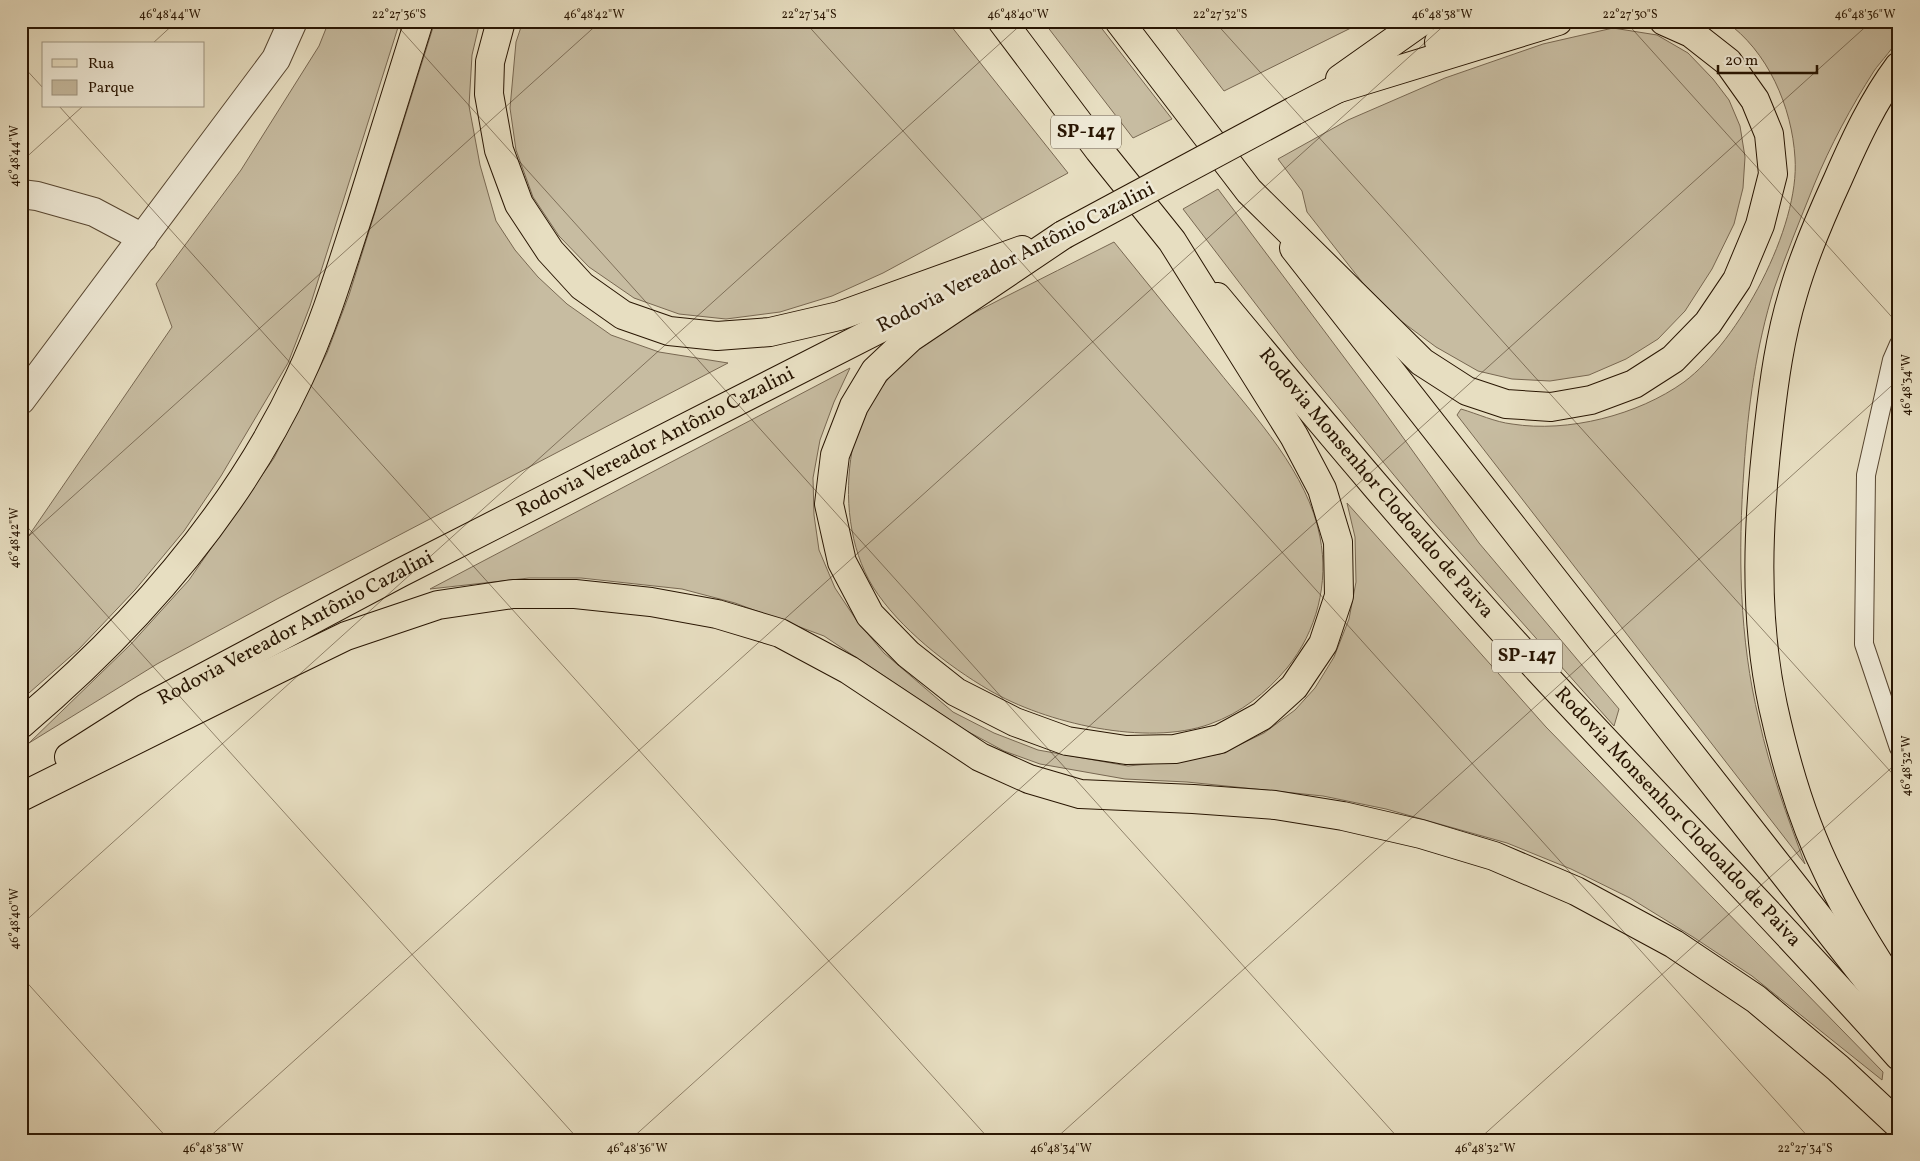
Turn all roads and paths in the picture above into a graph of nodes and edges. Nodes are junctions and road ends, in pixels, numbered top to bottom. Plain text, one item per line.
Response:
1 (292, 21) edge
2 (419, 21) edge
3 (500, 21) edge
4 (989, 21) edge
5 (1002, 21) edge
6 (1119, 21) edge
7 (1128, 21) edge
8 (1422, 21) edge
9 (1486, 21) edge
10 (1558, 21) edge
11 (1664, 21) edge
12 (1899, 66) edge
13 (1336, 88) junction
14 (1182, 102) junction
15 (1296, 110) junction
16 (1099, 150) junction
17 (1249, 191) junction
18 (21, 194) edge
19 (1061, 236) junction
20 (143, 238) junction
21 (1172, 242) junction
22 (1899, 344) edge
23 (21, 400) edge
24 (21, 724) edge
25 (1899, 748) edge
26 (21, 791) edge
27 (21, 797) edge
28 (1899, 995) edge
29 (1899, 1020) edge
30 (1899, 1056) edge
31 (1899, 1125) edge

1 - 20 street
2 - 24 main road
3 - 19 main road
4 - 16 main road
5 - 16 main road, Rodovia Monsenhor Clodoaldo de Paiva / SP-147
6 - 14 main road, Rodovia Monsenhor Clodoaldo de Paiva
7 - 14 main road
8 - 15 main road
9 - 13 main road
10 - 13 main road
11 - 17 main road
12 - 28 main road
13 - 15 main road
14 - 17 main road, Rodovia Monsenhor Clodoaldo de Paiva
15 - 19 main road, Rodovia Vereador Antônio Cazalini, bridge
16 - 21 main road, Rodovia Monsenhor Clodoaldo de Paiva / SP-147
17 - 29 main road, Rodovia Monsenhor Clodoaldo de Paiva
18 - 20 street
19 - 21 main road
19 - 26 main road, Rodovia Vereador Antônio Cazalini
20 - 23 street
21 - 30 main road, Rodovia Monsenhor Clodoaldo de Paiva / SP-147
22 - 25 lane
27 - 31 main road

